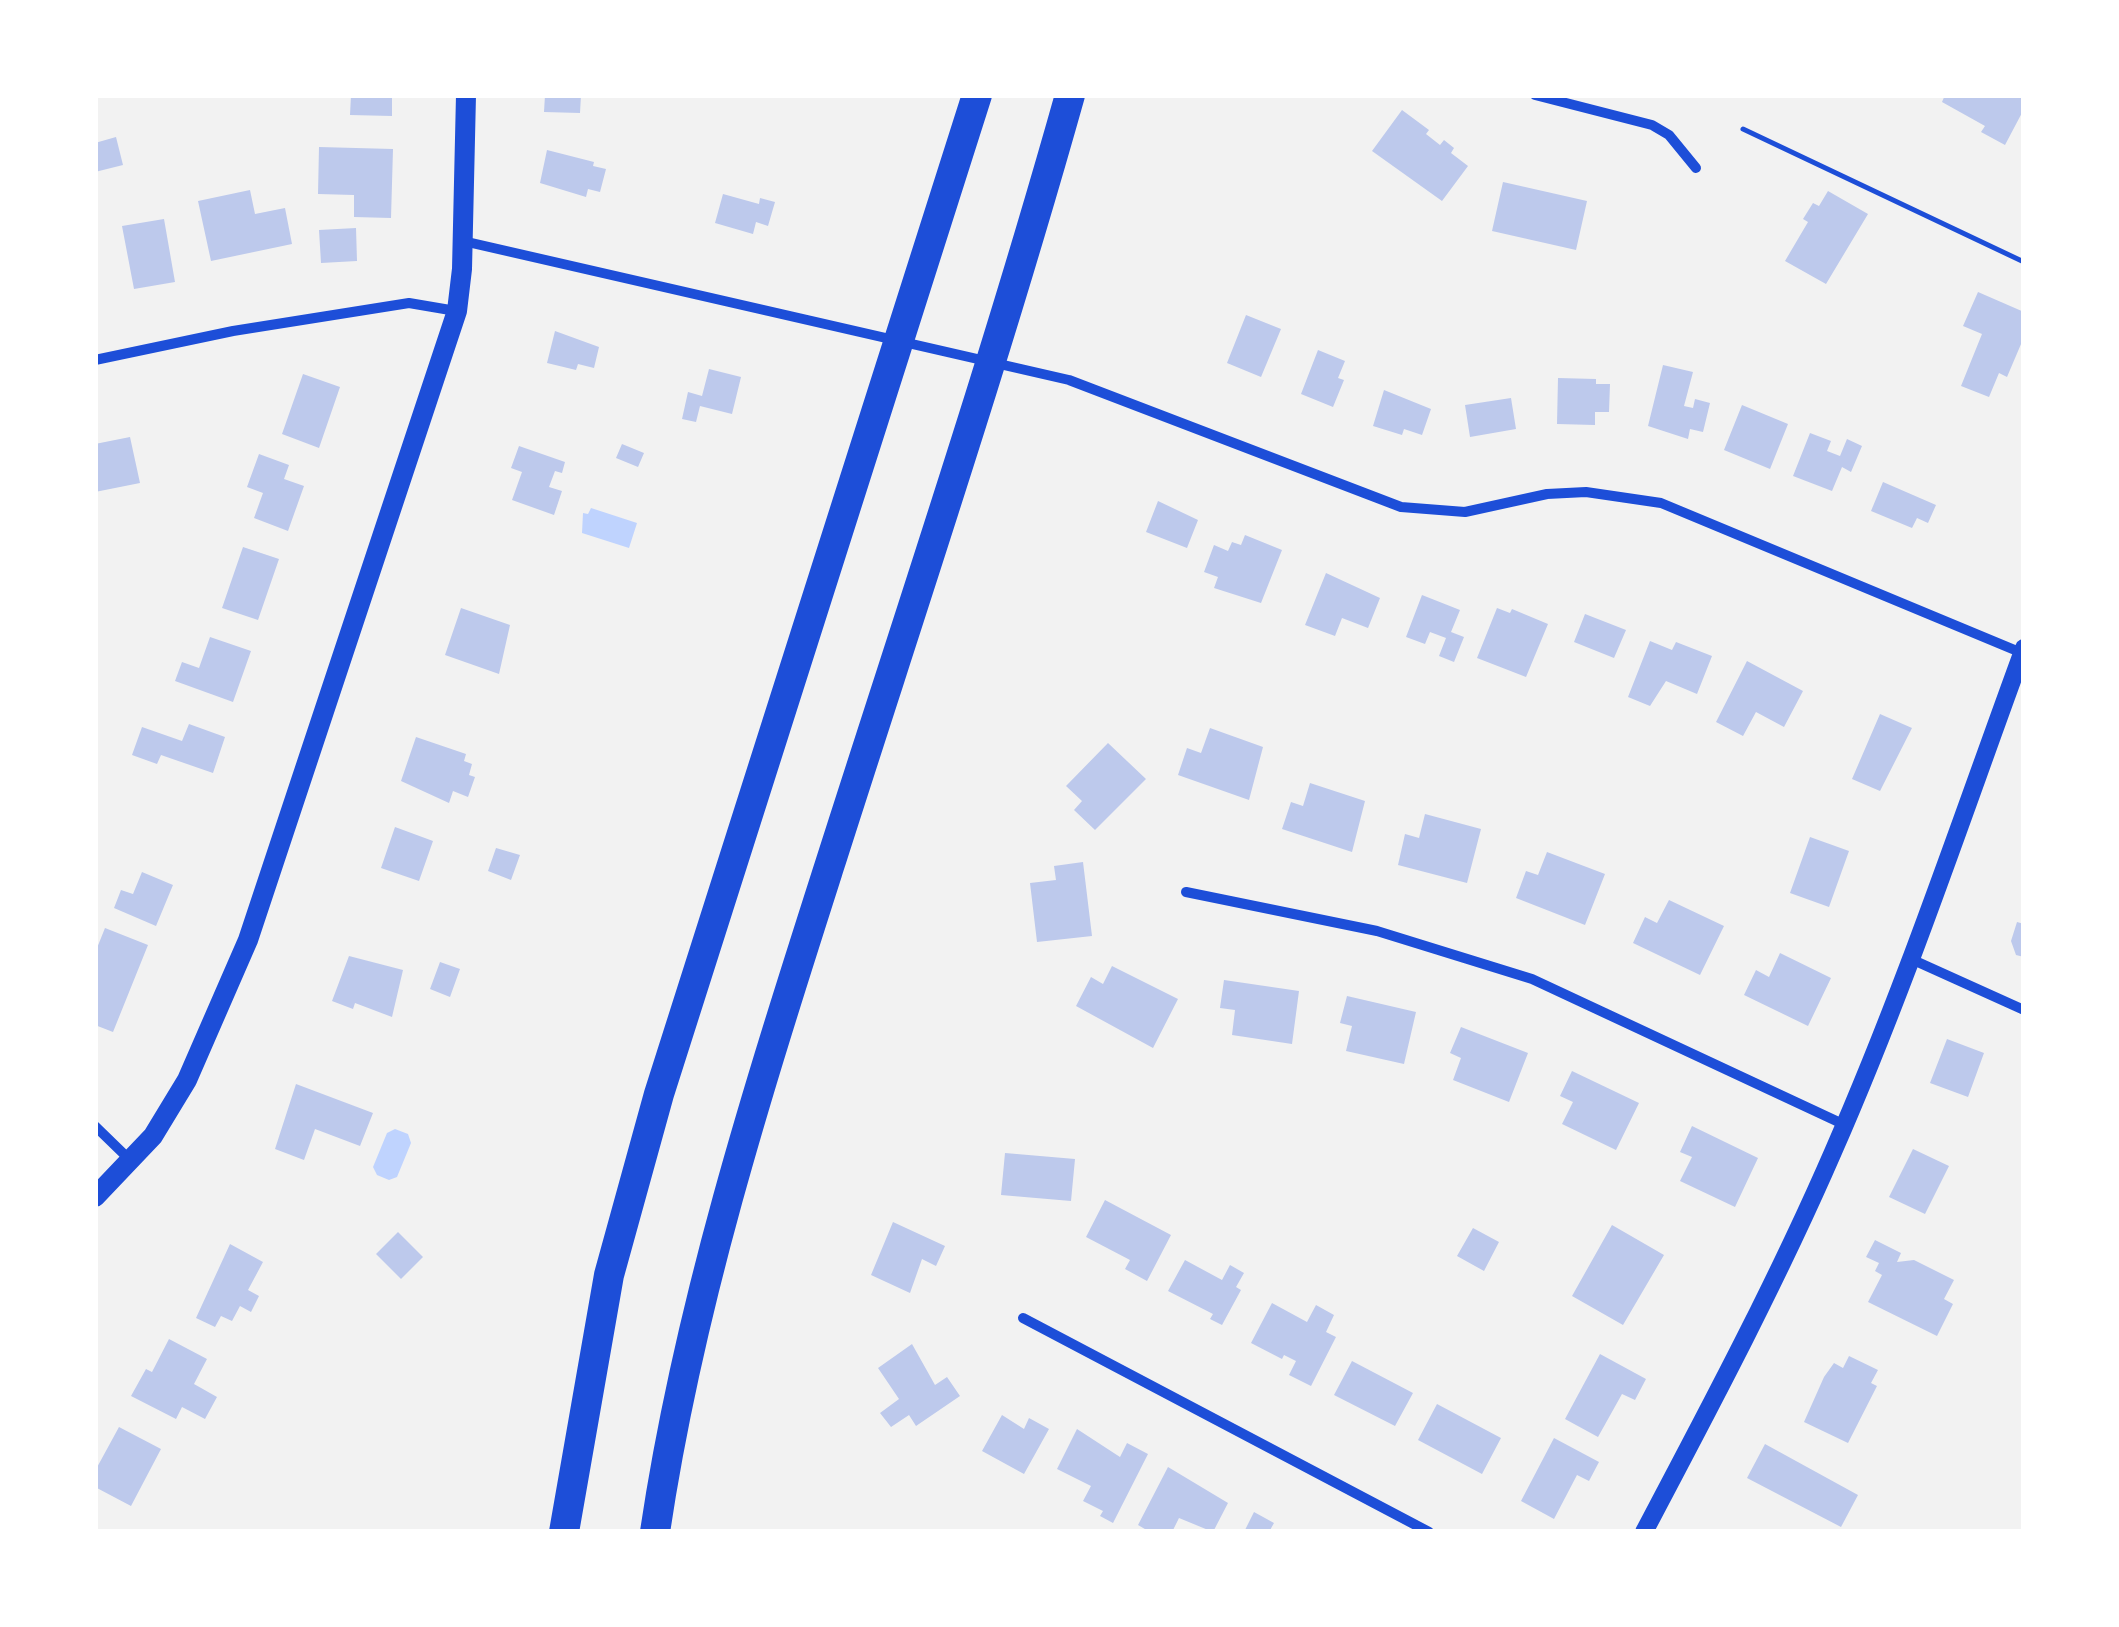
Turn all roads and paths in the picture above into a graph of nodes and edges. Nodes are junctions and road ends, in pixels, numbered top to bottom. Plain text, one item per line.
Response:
1 (466, 95) edge
2 (977, 95) edge
3 (1070, 95) edge
4 (1535, 95) edge
5 (1743, 128) dead end
6 (1696, 168) dead end
7 (463, 241) junction
8 (2024, 262) edge
9 (457, 311) junction
10 (95, 360) edge
11 (2023, 651) edge
12 (1186, 892) dead end
13 (1911, 959) junction
14 (2024, 1010) edge
15 (1845, 1125) junction
16 (95, 1126) edge
17 (131, 1161) junction
18 (95, 1198) edge
19 (1024, 1318) dead end
20 (564, 1532) edge
21 (656, 1532) edge
22 (1429, 1532) edge
23 (1644, 1532) edge

1 - 7 main road
2 - 20 highway
3 - 21 highway
4 - 6 street
5 - 8 path
7 - 9 main road
7 - 11 street
9 - 10 street
9 - 17 main road
11 - 13 street
12 - 15 street
13 - 14 street
13 - 15 street
15 - 23 street
16 - 17 street
17 - 18 main road
19 - 22 street

